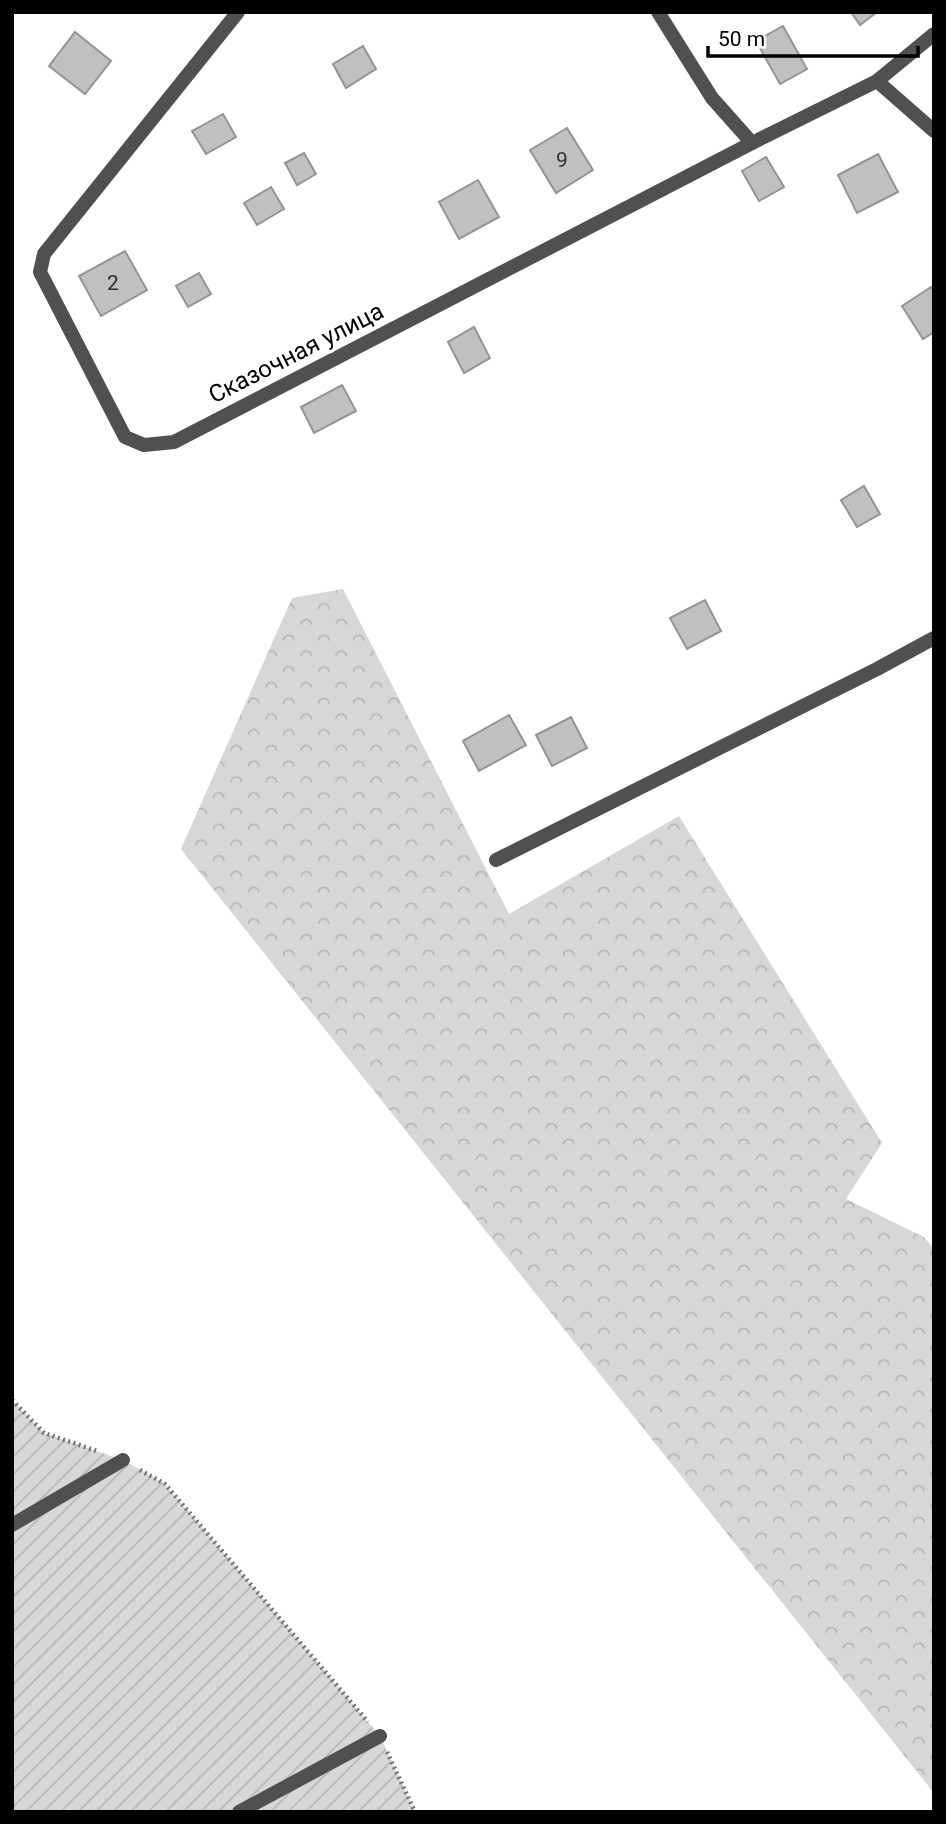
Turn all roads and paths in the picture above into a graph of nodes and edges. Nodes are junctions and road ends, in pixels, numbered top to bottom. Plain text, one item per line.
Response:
1 (239, 12) edge
2 (659, 12) edge
3 (934, 34) edge
4 (877, 81) junction
5 (934, 131) edge
6 (752, 143) junction
7 (934, 638) edge
8 (496, 860) dead end
9 (12, 1400) edge
10 (123, 1460) junction
11 (12, 1525) edge
12 (380, 1736) junction
13 (239, 1812) edge
14 (415, 1812) edge

1 - 6 street, Сказочная улица
2 - 6 street
3 - 4 street, Сказочная улица
4 - 5 street
4 - 6 street, Сказочная улица
7 - 8 street
9 - 10 path
10 - 11 street
10 - 12 path
12 - 13 street
12 - 14 path

